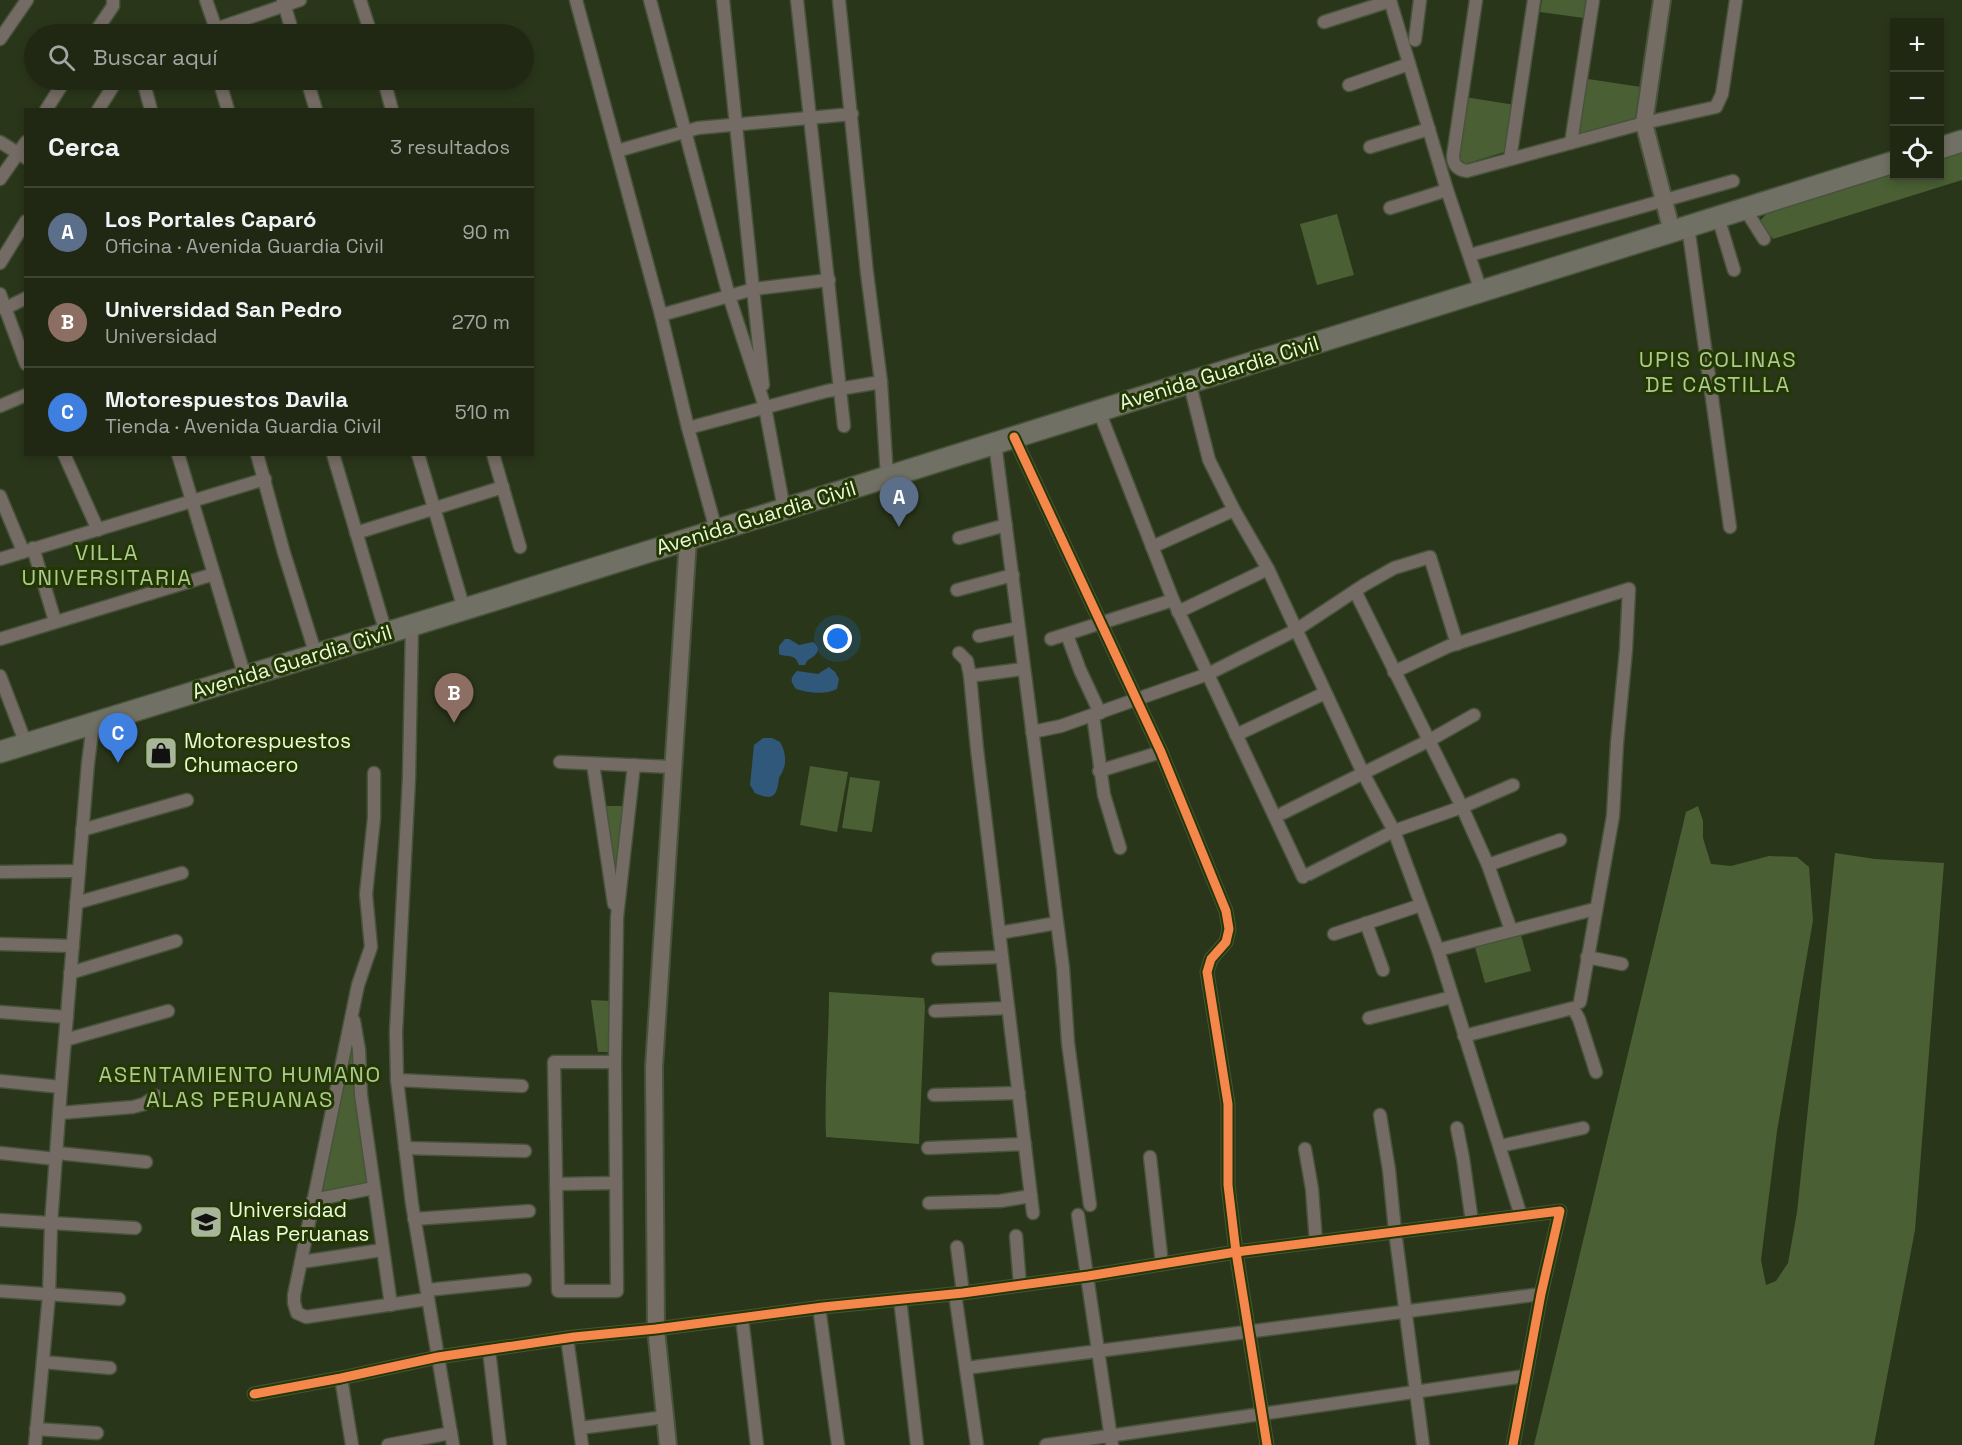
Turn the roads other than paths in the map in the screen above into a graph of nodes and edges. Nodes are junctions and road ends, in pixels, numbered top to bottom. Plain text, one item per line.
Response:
1 (27, 0) edge
2 (113, 0) edge
3 (206, 0) edge
4 (300, 0) edge
5 (360, 0) edge
6 (576, 0) edge
7 (650, 0) edge
8 (723, 0) edge
9 (797, 0) edge
10 (839, 0) edge
11 (1390, 0) edge
12 (1420, 0) edge
13 (1476, 0) edge
14 (1534, 0) edge
15 (1593, 0) edge
16 (1662, 0) edge
17 (1670, 0) edge
18 (1736, 0) edge
19 (284, 2) edge
20 (1324, 22) dead end
21 (101, 24) edge
22 (210, 24) edge
23 (230, 24) edge
24 (290, 24) edge
25 (367, 24) edge
26 (0, 39) edge
27 (1415, 40) dead end
28 (1409, 64) junction
29 (1349, 85) dead end
30 (59, 90) edge
31 (111, 90) edge
32 (146, 90) edge
33 (222, 90) edge
34 (310, 90) edge
35 (386, 90) edge
36 (47, 108) edge
37 (99, 108) edge
38 (150, 108) edge
39 (227, 108) edge
40 (315, 108) edge
41 (389, 108) edge
42 (852, 114) junction
43 (809, 118) junction
44 (1649, 122) junction
45 (735, 124) junction
46 (1429, 129) junction
47 (684, 131) junction
48 (1962, 141) edge
49 (0, 142) edge
50 (1570, 143) junction
51 (1370, 147) dead end
52 (1944, 147) edge
53 (617, 151) junction
54 (22, 156) edge
55 (1510, 159) junction
56 (1890, 163) edge
57 (0, 179) edge
58 (1733, 181) dead end
59 (1447, 190) junction
60 (1669, 199) junction
61 (1390, 207) dead end
62 (1745, 209) junction
63 (1718, 217) junction
64 (24, 224) edge
65 (1681, 229) junction
66 (1764, 239) dead end
67 (1470, 255) junction
68 (0, 263) edge
69 (1734, 270) dead end
70 (829, 280) junction
71 (754, 289) junction
72 (1480, 291) junction
73 (0, 294) edge
74 (729, 296) junction
75 (24, 299) edge
76 (2, 308) edge
77 (661, 315) junction
78 (24, 359) edge
79 (1189, 381) junction
80 (881, 382) junction
81 (840, 388) junction
82 (24, 396) edge
83 (0, 406) edge
84 (765, 407) junction
85 (1099, 411) junction
86 (844, 426) dead end
87 (688, 428) junction
88 (1005, 440) junction
89 (65, 456) edge
90 (179, 456) edge
91 (258, 456) edge
92 (334, 456) edge
93 (419, 456) edge
94 (494, 456) edge
95 (887, 477) junction
96 (264, 479) junction
97 (502, 487) junction
98 (0, 496) edge
99 (192, 502) junction
100 (435, 509) junction
101 (784, 509) junction
102 (1234, 510) junction
103 (1006, 525) junction
104 (1730, 527) dead end
105 (99, 530) junction
106 (716, 530) junction
107 (356, 533) junction
108 (959, 538) dead end
109 (688, 539) junction
110 (1152, 546) junction
111 (520, 547) dead end
112 (28, 550) junction
113 (0, 559) edge
114 (1268, 569) junction
115 (214, 574) junction
116 (1013, 575) junction
117 (957, 590) dead end
118 (1355, 591) junction
119 (1175, 606) junction
120 (464, 609) junction
121 (55, 621) junction
122 (1102, 624) junction
123 (412, 625) junction
124 (1018, 628) junction
125 (1296, 630) junction
126 (386, 633) junction
127 (1067, 634) junction
128 (979, 636) dead end
129 (0, 639) edge
130 (1051, 639) dead end
131 (1457, 644) junction
132 (958, 652) dead end
133 (316, 655) junction
134 (1023, 669) junction
135 (1394, 672) junction
136 (1208, 674) junction
137 (0, 676) edge
138 (970, 676) junction
139 (245, 677) junction
140 (1325, 693) junction
141 (1137, 700) junction
142 (1096, 714) junction
143 (1474, 715) dead end
144 (93, 724) junction
145 (1032, 732) junction
146 (1236, 735) junction
147 (1430, 740) junction
148 (26, 744) junction
149 (1161, 752) junction
150 (1, 756) edge
151 (560, 762) dead end
152 (593, 764) junction
153 (633, 765) junction
154 (673, 767) junction
155 (1099, 771) junction
156 (374, 773) dead end
157 (1364, 773) junction
158 (1513, 785) dead end
159 (187, 800) dead end
160 (1462, 807) junction
161 (1283, 813) dead end
162 (82, 830) junction
163 (1394, 831) junction
164 (1560, 840) dead end
165 (1120, 848) dead end
166 (1488, 865) junction
167 (79, 871) junction
168 (0, 872) edge
169 (182, 873) dead end
170 (76, 903) junction
171 (1421, 905) junction
172 (1595, 909) junction
173 (617, 917) junction
174 (1057, 923) junction
175 (1366, 923) junction
176 (1511, 930) junction
177 (999, 933) junction
178 (1334, 934) dead end
179 (176, 941) dead end
180 (0, 944) edge
181 (73, 946) junction
182 (1438, 950) junction
183 (1002, 957) junction
184 (1587, 957) junction
185 (938, 959) dead end
186 (1622, 964) dead end
187 (1383, 970) dead end
188 (70, 973) junction
189 (1452, 997) junction
190 (1580, 1002) dead end
191 (1008, 1008) junction
192 (168, 1011) dead end
193 (934, 1011) dead end
194 (0, 1012) edge
195 (352, 1014) junction
196 (67, 1017) junction
197 (1369, 1018) dead end
198 (1464, 1036) junction
199 (65, 1040) junction
200 (615, 1062) junction
201 (1596, 1072) dead end
202 (397, 1080) junction
203 (0, 1081) edge
204 (522, 1086) dead end
205 (61, 1087) junction
206 (1019, 1093) junction
207 (934, 1095) dead end
208 (156, 1096) dead end
209 (60, 1113) junction
210 (1380, 1115) dead end
211 (1457, 1128) dead end
212 (1583, 1128) dead end
213 (1025, 1144) junction
214 (1500, 1146) junction
215 (405, 1148) junction
216 (928, 1148) dead end
217 (1305, 1149) dead end
218 (525, 1151) dead end
219 (0, 1153) edge
220 (57, 1156) junction
221 (1150, 1157) dead end
222 (146, 1162) dead end
223 (616, 1183) junction
224 (556, 1184) junction
225 (374, 1188) junction
226 (1031, 1196) junction
227 (313, 1200) junction
228 (929, 1203) dead end
229 (1090, 1205) dead end
230 (529, 1211) dead end
231 (1033, 1213) dead end
232 (1078, 1215) dead end
233 (1521, 1216) junction
234 (414, 1219) junction
235 (0, 1220) edge
236 (1472, 1222) junction
237 (51, 1224) junction
238 (135, 1228) dead end
239 (1395, 1231) junction
240 (1016, 1236) dead end
241 (1316, 1242) junction
242 (957, 1247) dead end
243 (382, 1250) junction
244 (1236, 1252) junction
245 (300, 1262) junction
246 (1162, 1264) junction
247 (1088, 1276) junction
248 (525, 1280) dead end
249 (1020, 1285) junction
250 (0, 1291) edge
251 (959, 1293) junction
252 (428, 1294) junction
253 (1541, 1294) junction
254 (49, 1295) junction
255 (119, 1299) dead end
256 (900, 1299) junction
257 (391, 1305) junction
258 (819, 1307) junction
259 (1405, 1312) junction
260 (742, 1318) junction
261 (656, 1329) junction
262 (1249, 1332) junction
263 (567, 1338) junction
264 (489, 1350) junction
265 (1098, 1351) junction
266 (438, 1357) junction
267 (43, 1362) junction
268 (110, 1368) dead end
269 (966, 1368) junction
270 (1525, 1376) junction
271 (341, 1378) junction
272 (1415, 1392) junction
273 (254, 1394) dead end
274 (1264, 1414) junction
275 (665, 1417) junction
276 (580, 1428) junction
277 (36, 1429) junction
278 (97, 1433) dead end
279 (452, 1439) edge
280 (1112, 1441) edge
281 (35, 1445) edge
282 (351, 1445) edge
283 (388, 1445) edge
284 (500, 1445) edge
285 (582, 1445) edge
286 (668, 1445) edge
287 (757, 1445) edge
288 (838, 1445) edge
289 (917, 1445) edge
290 (970, 1445) edge
291 (977, 1445) edge
292 (1046, 1445) edge
293 (1268, 1445) edge
294 (1423, 1445) edge
295 (1513, 1445) edge

1 - 26 street
2 - 21 street
3 - 22 street
4 - 19 street
5 - 25 street
6 - 53 street
7 - 47 street
8 - 45 street
9 - 43 street
10 - 42 street
11 - 20 street
11 - 28 street
12 - 27 street
13 - 55 street
14 - 55 street
15 - 50 street
16 - 44 street
17 - 44 street
18 - 44 street
19 - 23 street
19 - 24 street
28 - 29 street
28 - 46 street
30 - 36 street
31 - 37 street
32 - 38 street
33 - 39 street
34 - 40 street
35 - 41 street
42 - 43 street
42 - 80 street
43 - 45 street
43 - 70 street
44 - 50 street
44 - 60 street
45 - 47 street
45 - 71 street
46 - 51 street
46 - 59 street
47 - 53 street
47 - 74 street
48 - 52 highway
49 - 54 street
50 - 55 street
53 - 77 street
54 - 57 street
56 - 62 highway, Avenida Guardia Civil
58 - 60 street
59 - 61 street
59 - 67 street
60 - 65 street
60 - 67 street
62 - 63 highway, Avenida Guardia Civil
62 - 66 street
63 - 65 highway, Avenida Guardia Civil
63 - 69 street
64 - 68 street
65 - 72 highway, Avenida Guardia Civil
65 - 104 street
67 - 72 street
70 - 71 street
70 - 81 street
71 - 74 street
71 - 84 street
72 - 79 highway, Avenida Guardia Civil
73 - 76 street
74 - 77 street
74 - 84 street
75 - 76 street
76 - 78 street
77 - 87 street
79 - 85 highway, Avenida Guardia Civil
79 - 102 street
80 - 81 street
80 - 95 street
81 - 84 street
81 - 86 street
82 - 83 street
84 - 87 street
84 - 101 street
85 - 88 highway, Avenida Guardia Civil
85 - 110 street
87 - 106 street
88 - 95 highway, Avenida Guardia Civil
88 - 103 street
88 - 122 street
89 - 105 street
90 - 99 street
91 - 96 street
92 - 107 street
93 - 100 street
94 - 97 street
95 - 101 highway, Avenida Guardia Civil
96 - 99 street
96 - 133 street
97 - 100 street
97 - 111 street
98 - 112 street
99 - 105 street
99 - 115 street
100 - 107 street
100 - 120 street
101 - 106 highway, Avenida Guardia Civil
102 - 110 street
102 - 114 street
103 - 108 street
103 - 116 street
105 - 112 street
106 - 109 highway, Avenida Guardia Civil
107 - 126 street
109 - 120 highway, Avenida Guardia Civil
109 - 154 street
110 - 119 street
112 - 113 street
112 - 121 street
114 - 119 street
114 - 125 street
115 - 121 street
115 - 139 street
116 - 117 street
116 - 124 street
118 - 125 street
118 - 131 street
118 - 135 street
119 - 122 street
119 - 136 street
120 - 123 highway, Avenida Guardia Civil
121 - 129 street
122 - 127 street
122 - 141 street
123 - 126 highway, Avenida Guardia Civil
123 - 202 street
124 - 128 street
124 - 134 street
125 - 136 street
125 - 140 street
126 - 133 highway, Avenida Guardia Civil
127 - 130 street
127 - 142 street
131 - 135 street
131 - 172 street
132 - 138 street
133 - 139 highway, Avenida Guardia Civil
134 - 138 street
134 - 145 street
135 - 147 street
136 - 141 street
136 - 146 street
137 - 148 street
138 - 177 street
139 - 144 highway, Avenida Guardia Civil
140 - 146 street
140 - 157 street
141 - 142 street
141 - 149 street
142 - 145 street
142 - 155 street
143 - 147 street
144 - 148 highway, Avenida Guardia Civil
144 - 162 street
145 - 174 street
146 - 163 street
147 - 157 street
147 - 160 street
148 - 150 highway, Avenida Guardia Civil
149 - 155 street
149 - 244 street
151 - 152 street
152 - 153 street
152 - 173 street
153 - 154 street
153 - 173 street
154 - 261 street
155 - 165 street
156 - 195 street
157 - 161 street
157 - 163 street
158 - 160 street
159 - 162 street
160 - 163 street
160 - 166 street
162 - 167 street
163 - 171 street
164 - 166 street
166 - 176 street
167 - 168 street
167 - 170 street
169 - 170 street
170 - 181 street
171 - 175 street
171 - 182 street
172 - 176 street
172 - 184 street
173 - 200 street
174 - 177 street
174 - 229 street
175 - 178 street
175 - 187 street
176 - 182 street
177 - 183 street
179 - 188 street
180 - 181 street
181 - 188 street
182 - 189 street
183 - 185 street
183 - 191 street
184 - 186 street
184 - 190 street
188 - 196 street
189 - 197 street
189 - 198 street
191 - 193 street
191 - 206 street
192 - 199 street
194 - 196 street
195 - 225 street
195 - 227 street
196 - 199 street
198 - 201 street
198 - 214 street
199 - 205 street
200 - 223 street
200 - 224 street
202 - 204 street
202 - 215 street
203 - 205 street
205 - 209 street
206 - 207 street
206 - 213 street
208 - 209 street
209 - 220 street
210 - 239 street
211 - 236 street
212 - 214 street
213 - 216 street
213 - 226 street
214 - 233 street
215 - 218 street
215 - 234 street
217 - 241 street
219 - 220 street
220 - 222 street
220 - 237 street
221 - 246 street
223 - 224 street
223 - 224 street
225 - 227 street
225 - 243 street
226 - 228 street
226 - 231 street
227 - 245 street
230 - 234 street
232 - 247 street
233 - 236 street
233 - 253 street
234 - 252 street
235 - 237 street
236 - 239 street
237 - 238 street
237 - 254 street
239 - 241 street
239 - 259 street
240 - 249 street
241 - 244 street
242 - 251 street
243 - 245 street
243 - 257 street
244 - 246 street
244 - 262 street
245 - 257 street
246 - 247 street
247 - 249 street
247 - 265 street
248 - 252 street
249 - 251 street
250 - 254 street
251 - 256 street
251 - 269 street
252 - 257 street
252 - 266 street
253 - 259 street
253 - 270 street
254 - 255 street
254 - 267 street
256 - 258 street
256 - 289 street
258 - 260 street
258 - 288 street
259 - 262 street
259 - 272 street
260 - 261 street
260 - 287 street
261 - 263 street
261 - 275 street
262 - 265 street
262 - 274 street
263 - 264 street
263 - 276 street
264 - 266 street
264 - 284 street
265 - 269 street
265 - 280 street
266 - 271 street
266 - 279 street
267 - 268 street
267 - 277 street
269 - 291 street
270 - 272 street
270 - 295 street
271 - 273 street
271 - 282 street
272 - 274 street
272 - 294 street
274 - 280 street
274 - 293 street
275 - 276 street
275 - 286 street
276 - 285 street
277 - 278 street
277 - 281 street
279 - 283 street
280 - 292 street
290 - 291 street

